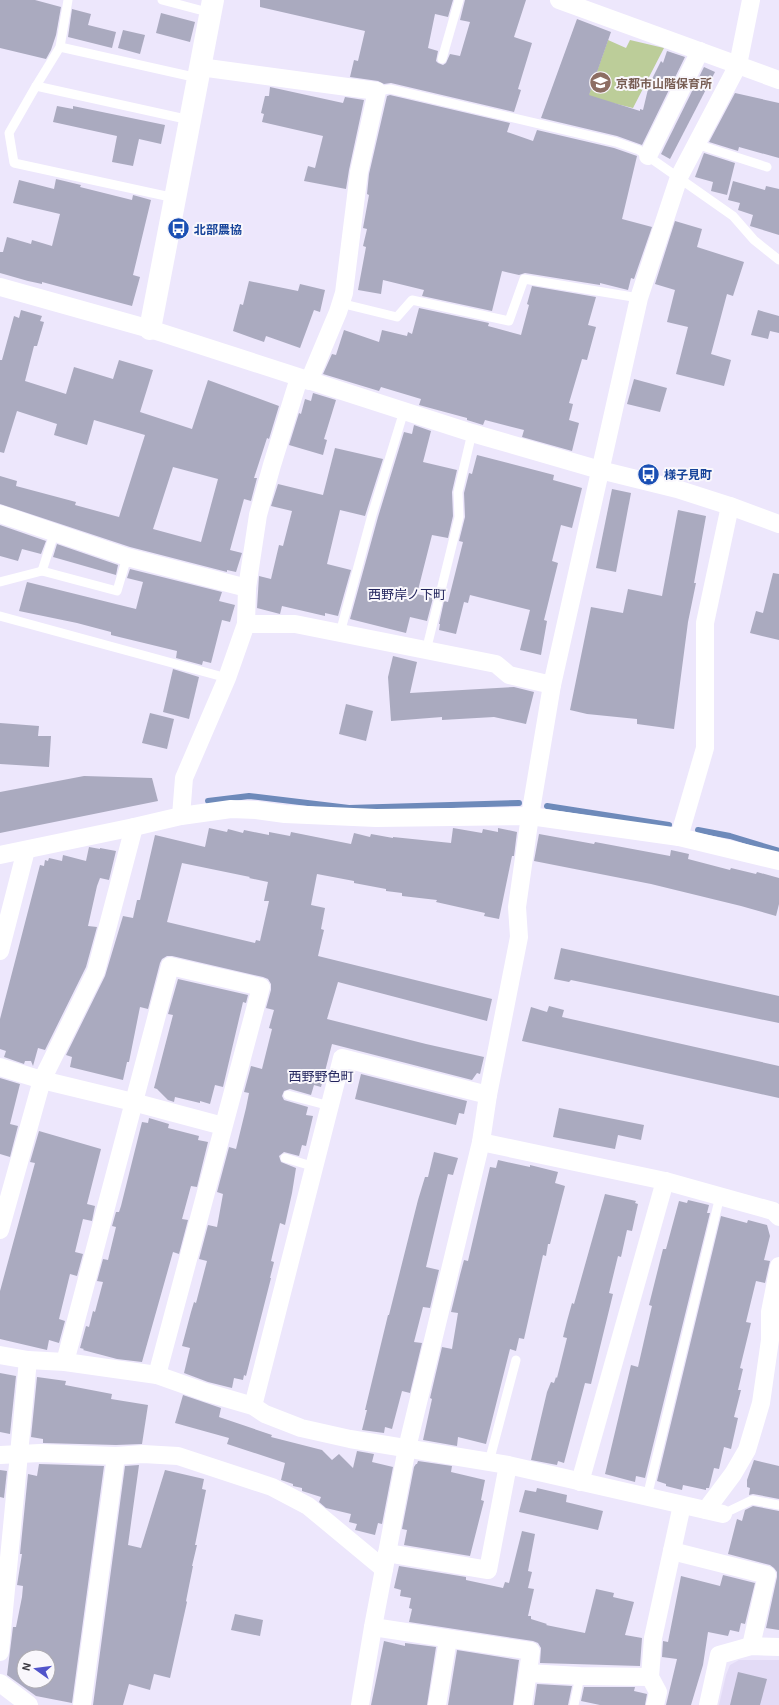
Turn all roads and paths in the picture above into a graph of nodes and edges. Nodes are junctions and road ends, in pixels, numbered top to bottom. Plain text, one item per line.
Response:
1 (68, 0) edge
2 (162, 0) edge
3 (459, 0) edge
4 (559, 0) edge
5 (751, 0) edge
6 (212, 6) edge
7 (60, 47) junction
8 (700, 52) junction
9 (442, 59) dead end
10 (738, 65) junction
11 (199, 73) junction
12 (779, 80) edge
13 (36, 86) junction
14 (377, 91) junction
15 (190, 120) junction
16 (4, 132) edge
17 (696, 144) junction
18 (648, 156) junction
19 (766, 167) dead end
20 (679, 177) junction
21 (175, 198) junction
22 (779, 260) edge
23 (1, 289) edge
24 (639, 298) junction
25 (340, 303) junction
26 (150, 330) junction
27 (304, 379) junction
28 (404, 411) junction
29 (472, 433) junction
30 (600, 470) junction
31 (730, 506) junction
32 (0, 514) edge
33 (779, 524) edge
34 (54, 534) junction
35 (127, 557) junction
36 (42, 571) junction
37 (0, 582) edge
38 (247, 588) junction
39 (0, 616) edge
40 (246, 624) junction
41 (340, 633) junction
42 (426, 651) junction
43 (227, 678) junction
44 (552, 685) junction
45 (180, 816) junction
46 (530, 816) junction
47 (134, 827) junction
48 (679, 837) junction
49 (26, 850) junction
50 (0, 855) edge
51 (779, 861) edge
52 (0, 951) edge
53 (0, 1066) edge
54 (42, 1080) junction
55 (288, 1095) dead end
56 (488, 1095) junction
57 (133, 1102) junction
58 (330, 1106) junction
59 (223, 1126) junction
60 (481, 1142) junction
61 (285, 1158) dead end
62 (315, 1167) junction
63 (665, 1181) junction
64 (720, 1196) junction
65 (779, 1217) edge
66 (0, 1230) edge
67 (779, 1266) edge
68 (0, 1355) edge
69 (28, 1360) junction
70 (516, 1360) dead end
71 (65, 1362) junction
72 (157, 1375) junction
73 (253, 1406) junction
74 (406, 1448) junction
75 (20, 1454) junction
76 (0, 1455) edge
77 (116, 1456) junction
78 (489, 1462) junction
79 (508, 1465) junction
80 (580, 1482) junction
81 (647, 1497) junction
82 (682, 1505) junction
83 (779, 1506) edge
84 (715, 1512) junction
85 (672, 1551) junction
86 (386, 1561) junction
87 (372, 1627) junction
88 (448, 1639) junction
89 (751, 1646) junction
90 (779, 1647) edge
91 (0, 1652) edge
92 (528, 1672) junction
93 (580, 1676) junction
94 (650, 1677) junction
95 (0, 1683) edge
96 (29, 1705) edge
97 (82, 1705) edge
98 (360, 1705) edge
99 (436, 1705) edge
100 (523, 1705) edge
101 (574, 1705) edge
102 (655, 1705) edge
103 (708, 1705) edge

1 - 7 lane
2 - 6 lane
3 - 9 lane
4 - 8 street
5 - 10 street
6 - 11 street
7 - 11 lane
7 - 13 lane
8 - 10 street
8 - 18 street
10 - 12 street
10 - 17 street
11 - 14 street
11 - 15 street
13 - 15 lane
13 - 16 lane
14 - 18 lane
14 - 25 street
15 - 21 street
16 - 21 lane
17 - 19 lane
17 - 20 street
18 - 20 lane
20 - 22 lane
20 - 24 street
21 - 26 street
23 - 26 street
24 - 25 lane
24 - 30 street
25 - 27 street
26 - 27 street
27 - 28 street
27 - 38 street
28 - 29 street
28 - 41 lane
29 - 30 street
29 - 42 lane
30 - 31 street
30 - 44 street
31 - 33 street
31 - 48 street
32 - 34 street
34 - 35 street
34 - 36 lane
35 - 36 lane
35 - 38 street
36 - 37 lane
38 - 40 street
39 - 43 lane
40 - 41 street
40 - 43 street
41 - 42 street
42 - 44 street
43 - 45 street
44 - 46 street
45 - 46 street
45 - 47 street
46 - 48 street
46 - 56 street
47 - 49 street
47 - 54 street
48 - 51 street
49 - 50 street
49 - 52 street
53 - 54 street
54 - 57 street
54 - 66 street
55 - 58 lane
56 - 58 street
56 - 60 street
57 - 59 street
57 - 59 street
57 - 71 street
58 - 62 street
59 - 72 street
60 - 63 street
60 - 74 street
61 - 62 lane
62 - 73 street
63 - 64 street
63 - 80 street
64 - 65 street
64 - 81 lane
67 - 84 street
68 - 69 street
69 - 71 street
69 - 75 street
70 - 78 lane
71 - 72 street
72 - 73 street
73 - 74 street
74 - 78 street
74 - 86 street
75 - 76 street
75 - 77 street
75 - 91 street
77 - 86 street
77 - 97 street
78 - 79 street
79 - 80 street
79 - 86 street
80 - 81 street
81 - 82 street
82 - 84 street
82 - 85 street
83 - 84 lane
85 - 89 street
85 - 94 street
86 - 87 street
87 - 88 street
87 - 98 street
88 - 92 street
88 - 99 street
89 - 90 street
89 - 103 street
92 - 93 street
92 - 100 street
93 - 94 street
93 - 101 lane
94 - 102 street
95 - 96 street

